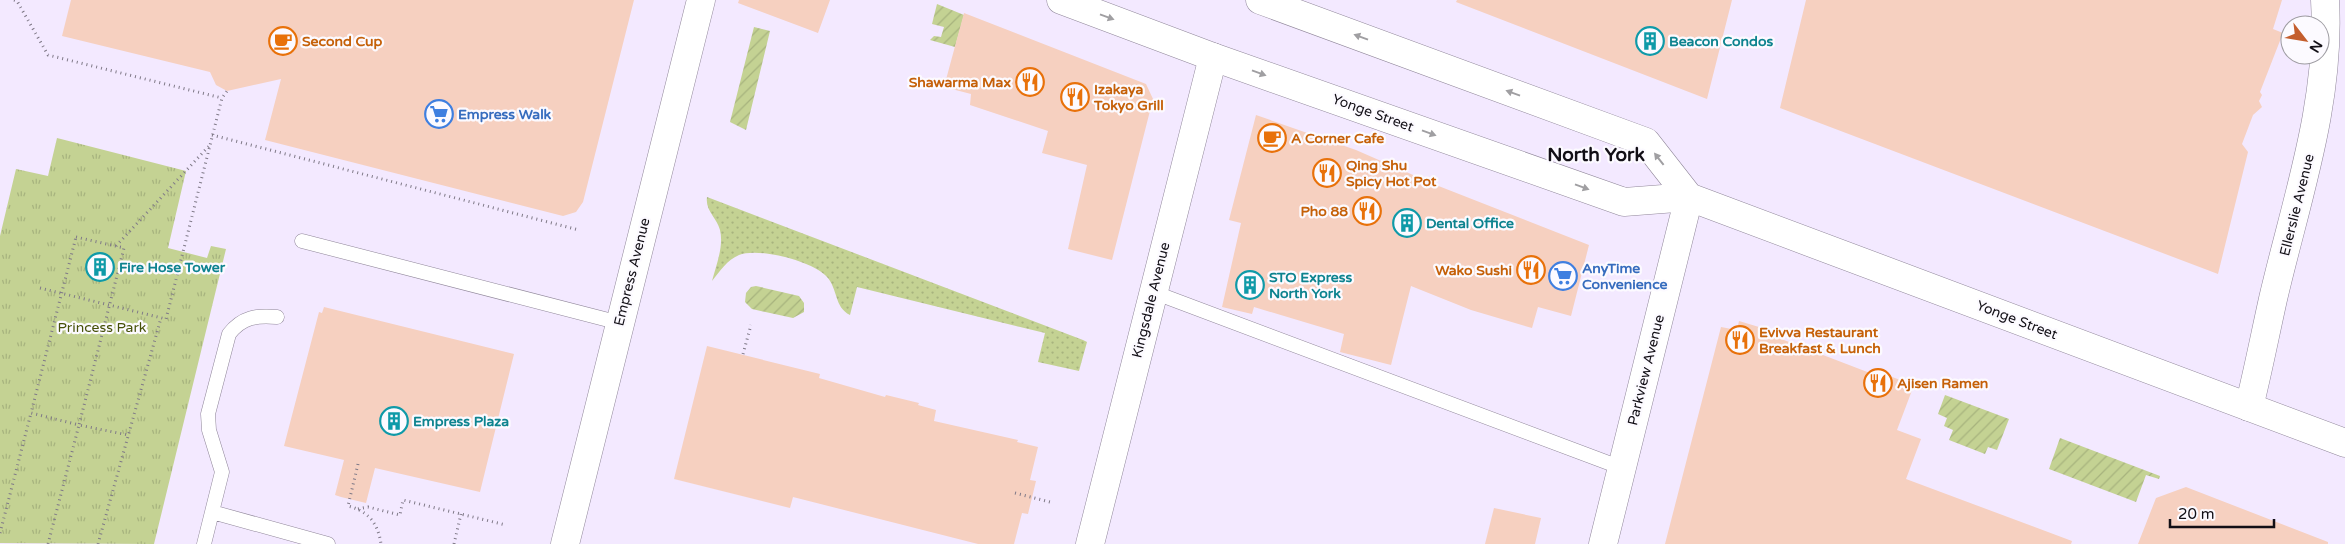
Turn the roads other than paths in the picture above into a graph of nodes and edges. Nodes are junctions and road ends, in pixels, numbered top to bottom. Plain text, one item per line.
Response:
1 (701, 0) edge
2 (1061, 0) edge
3 (1260, 0) edge
4 (2325, 0) edge
5 (1213, 56) junction
6 (1689, 197) junction
7 (302, 241) dead end
8 (1153, 292) junction
9 (278, 317) dead end
10 (620, 323) junction
11 (2249, 407) junction
12 (2345, 443) edge
13 (1622, 468) junction
14 (212, 512) junction
15 (204, 544) edge
16 (328, 544) edge
17 (565, 544) edge
18 (1090, 544) edge
19 (1603, 544) edge

1 - 10 street, Empress Avenue
2 -> 5 street, Yonge Street
6 -> 3 street
4 - 11 street, Ellerslie Avenue
5 -> 6 street, Yonge Street
5 - 8 street, Kingsdale Avenue
6 - 11 street, Yonge Street
6 - 13 street, Parkview Avenue
7 - 10 lane
8 - 13 lane
8 - 18 street, Kingsdale Avenue
9 - 14 lane
10 - 17 street, Empress Avenue
11 - 12 street, Yonge Street
13 - 19 street, Parkview Avenue
14 - 15 lane
14 - 16 lane

